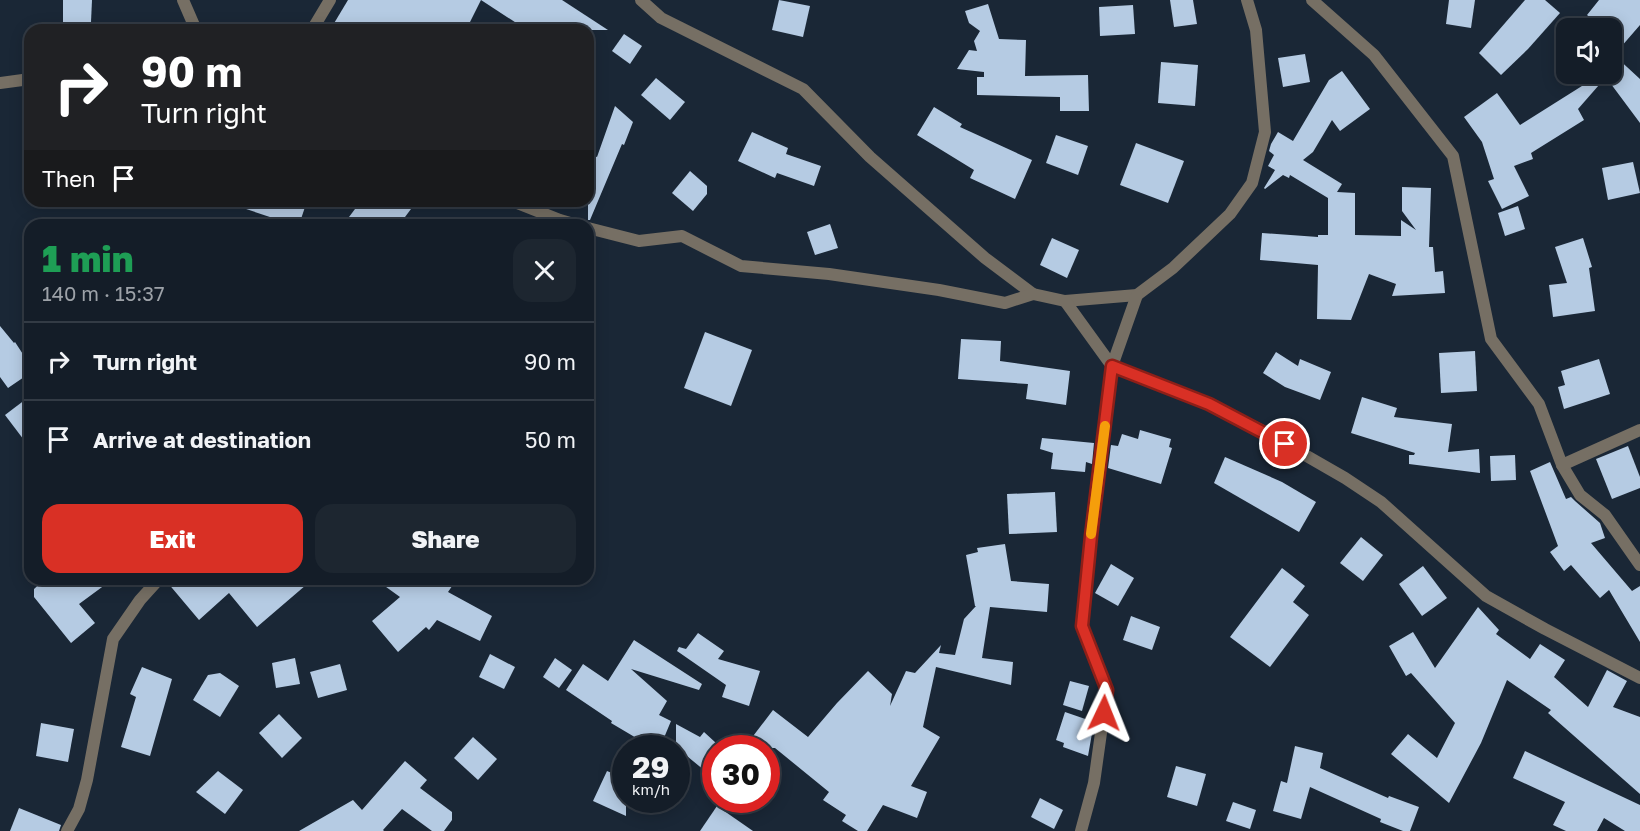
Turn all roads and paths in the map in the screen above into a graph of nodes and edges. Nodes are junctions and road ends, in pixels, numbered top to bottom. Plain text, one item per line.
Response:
1 (183, 0) edge
2 (330, 0) edge
3 (641, 0) edge
4 (1247, 0) edge
5 (1311, 0) edge
6 (193, 24) edge
7 (316, 24) edge
8 (24, 80) edge
9 (0, 83) edge
10 (527, 207) edge
11 (557, 219) edge
12 (594, 230) edge
13 (1033, 294) junction
14 (1137, 295) junction
15 (1065, 301) junction
16 (1112, 366) junction
17 (1640, 430) edge
18 (1562, 465) junction
19 (1640, 565) edge
20 (154, 585) edge
21 (1640, 678) edge
22 (67, 831) edge
23 (1081, 831) edge

1 - 6 street
2 - 7 street
3 - 13 street
4 - 14 street
5 - 18 street
8 - 9 street
10 - 11 street
12 - 13 street
13 - 15 street
14 - 15 street
14 - 16 street
15 - 16 street
16 - 21 street
16 - 23 street
17 - 18 street
18 - 19 street
20 - 22 street

